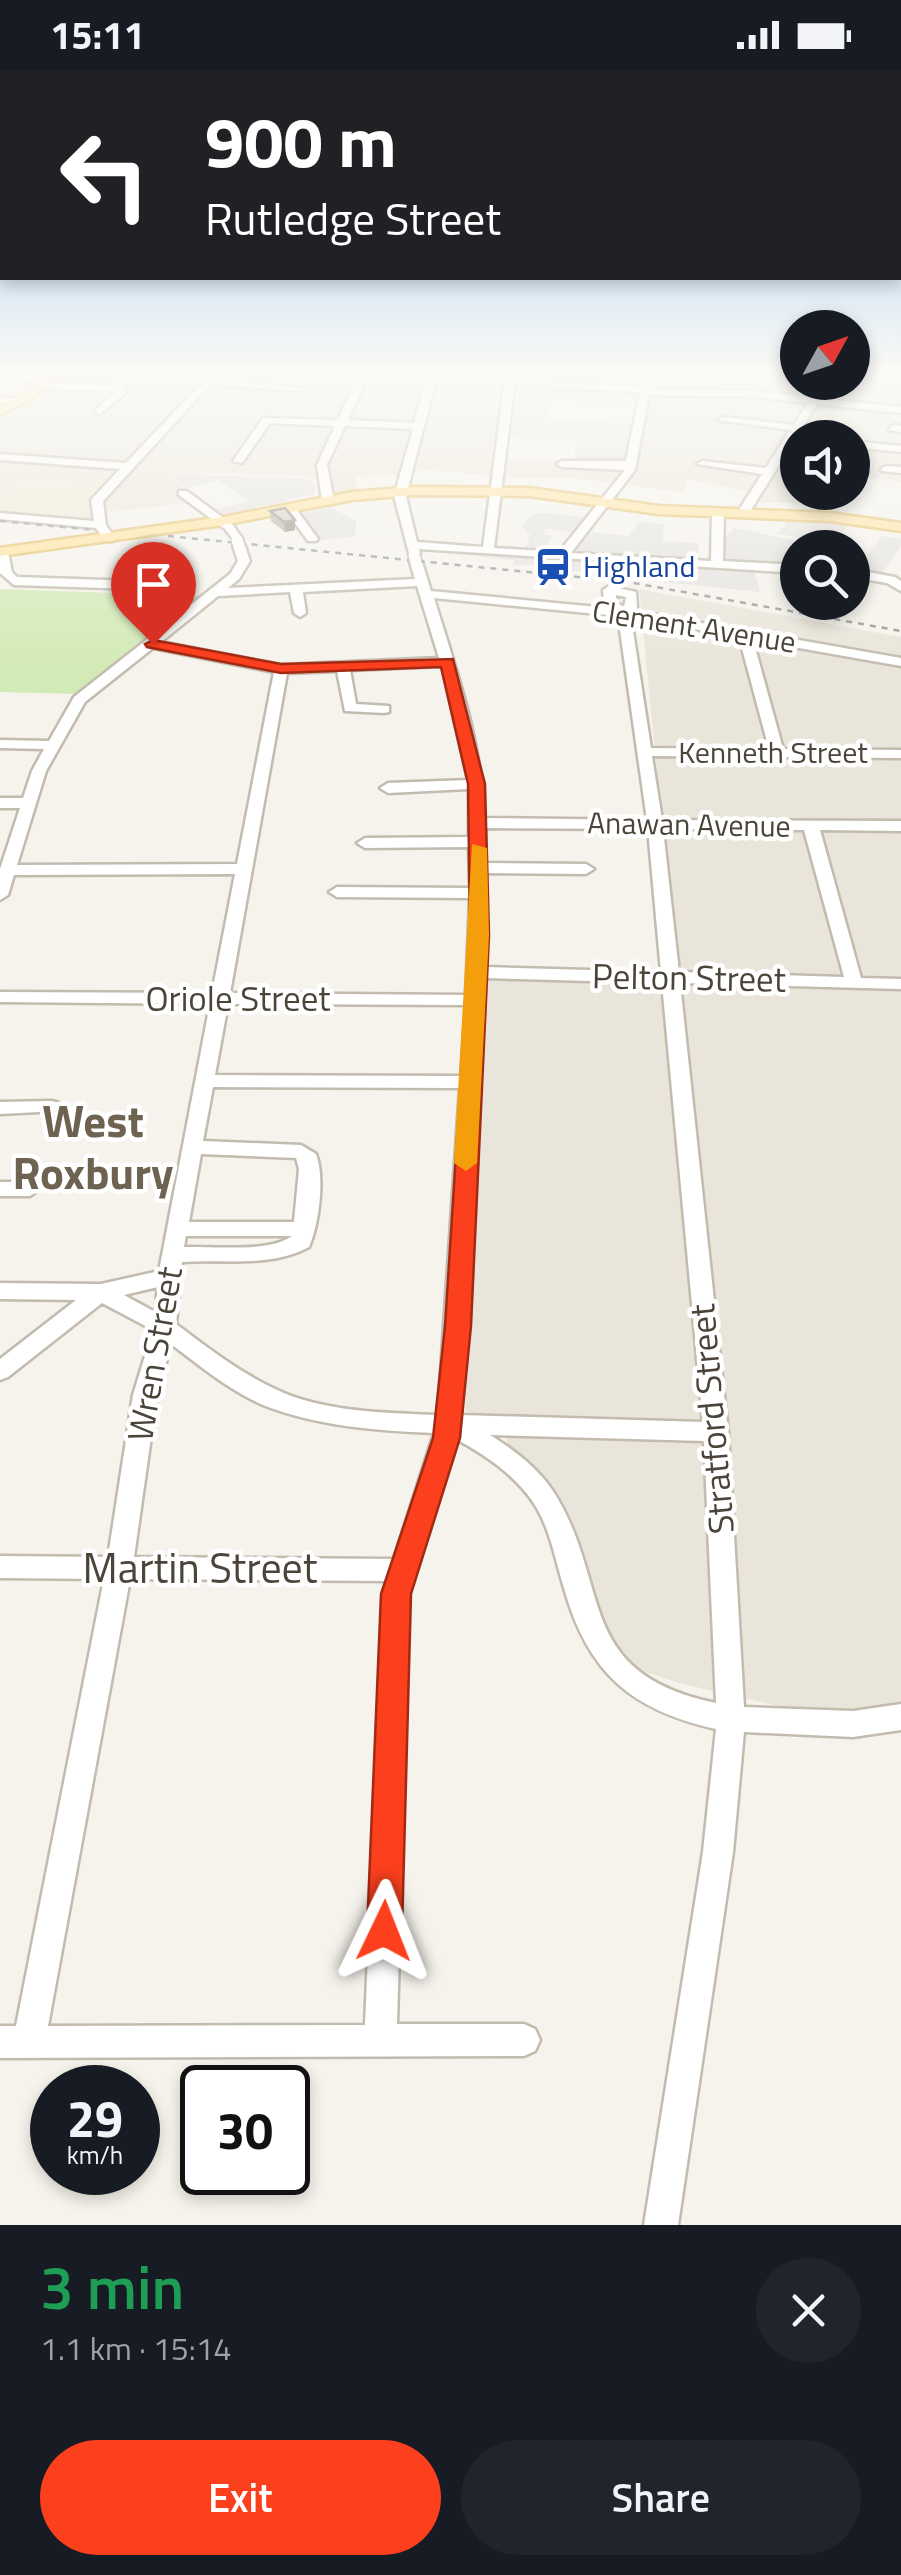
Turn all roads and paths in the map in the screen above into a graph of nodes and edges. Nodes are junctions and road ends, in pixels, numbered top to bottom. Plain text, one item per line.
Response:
1 (53, 473) edge
2 (124, 473) edge
3 (322, 473) edge
4 (407, 473) edge
5 (497, 473) edge
6 (625, 473) edge
7 (770, 473) edge
8 (50, 476) dead end
9 (402, 491) junction
10 (495, 491) junction
11 (184, 493) dead end
12 (328, 500) junction
13 (605, 503) junction
14 (290, 508) junction
15 (718, 513) junction
16 (743, 514) junction
17 (0, 516) edge
18 (223, 521) junction
19 (100, 524) junction
20 (901, 526) edge
21 (109, 539) junction
22 (312, 539) dead end
23 (488, 551) junction
24 (1, 552) edge
25 (414, 554) junction
26 (562, 556) junction
27 (717, 563) dead end
28 (901, 564) edge
29 (780, 568) edge
30 (870, 578) edge
31 (896, 584) edge
32 (165, 586) dead end
33 (424, 588) junction
34 (296, 589) junction
35 (264, 591) junction
36 (217, 592) junction
37 (269, 608) dead end
38 (300, 612) dead end
39 (624, 613) junction
40 (745, 635) junction
41 (153, 644) junction
42 (448, 662) junction
43 (901, 662) edge
44 (343, 666) junction
45 (281, 669) junction
46 (384, 709) dead end
47 (0, 744) edge
48 (53, 745) junction
49 (644, 752) junction
50 (778, 753) junction
51 (901, 754) edge
52 (476, 784) junction
53 (388, 788) dead end
54 (0, 802) edge
55 (30, 803) junction
56 (655, 824) junction
57 (811, 826) junction
58 (901, 826) edge
59 (478, 832) junction
60 (365, 842) dead end
61 (479, 868) junction
62 (245, 869) junction
63 (586, 869) dead end
64 (9, 870) junction
65 (337, 892) dead end
66 (479, 893) junction
67 (0, 895) edge
68 (477, 972) junction
69 (670, 976) junction
70 (854, 983) junction
71 (901, 984) edge
72 (0, 998) edge
73 (222, 999) junction
74 (475, 1000) junction
75 (207, 1080) junction
76 (470, 1082) junction
77 (52, 1107) dead end
78 (0, 1108) edge
79 (194, 1148) junction
80 (0, 1189) edge
81 (30, 1189) dead end
82 (178, 1229) junction
83 (304, 1229) junction
84 (171, 1266) junction
85 (0, 1291) edge
86 (101, 1292) junction
87 (165, 1327) junction
88 (0, 1370) edge
89 (450, 1424) junction
90 (716, 1432) junction
91 (0, 1567) edge
92 (120, 1569) junction
93 (400, 1570) junction
94 (901, 1717) edge
95 (730, 1720) junction
96 (380, 2040) junction
97 (524, 2040) dead end
98 (15, 2041) edge
99 (661, 2225) edge

1 - 8 street
2 - 19 street
3 - 12 street
4 - 9 street
5 - 10 street
6 - 13 street
7 - 16 street
9 - 10 main road
9 - 12 main road
9 - 25 street
10 - 13 main road
10 - 23 street
11 - 18 street
12 - 14 main road
13 - 15 main road
13 - 26 street
14 - 18 main road
14 - 22 street
15 - 16 main road
15 - 27 street
16 - 20 main road
17 - 19 street
18 - 21 main road
18 - 36 street
19 - 21 street
21 - 24 main road
23 - 25 street
23 - 26 street
24 - 32 street
25 - 33 street
26 - 29 street
28 - 31 street
30 - 31 street
33 - 34 street, Clement Avenue
33 - 39 street, Clement Avenue
33 - 42 street
34 - 35 street, Clement Avenue
34 - 38 street
35 - 36 street, Clement Avenue
35 - 37 street
36 - 41 street
39 - 40 street, Clement Avenue
39 - 49 street, Stratford Street
40 - 43 street, Clement Avenue
40 - 50 street
41 - 45 street
41 - 48 street
42 - 44 street
42 - 52 street
44 - 45 street
44 - 46 street
45 - 62 street, Wren Street
47 - 48 street
48 - 55 street
49 - 50 street, Kenneth Street
49 - 56 street, Stratford Street
50 - 51 street, Kenneth Street
52 - 53 street
52 - 59 street
54 - 55 street
55 - 64 street
56 - 57 street, Anawan Avenue
56 - 59 street, Anawan Avenue
56 - 69 street, Stratford Street
57 - 58 street, Anawan Avenue
57 - 70 street
59 - 60 street, Anawan Avenue
59 - 61 street
61 - 63 street
61 - 66 street
62 - 64 street
62 - 73 street, Wren Street
64 - 67 street
65 - 66 street
66 - 68 street
68 - 69 street, Pelton Street
68 - 74 street
69 - 70 street, Pelton Street
69 - 90 street, Stratford Street
70 - 71 street, Pelton Street
72 - 73 street, Oriole Street
73 - 74 street, Oriole Street
73 - 75 street, Wren Street
74 - 76 street
75 - 76 street
75 - 79 street, Wren Street
76 - 89 street
77 - 78 street
79 - 82 street, Wren Street
79 - 83 street
80 - 81 street
82 - 83 street
82 - 84 street, Wren Street
83 - 84 street
84 - 86 street
84 - 87 street, Wren Street
85 - 86 street
86 - 87 street
86 - 88 street
87 - 89 street
87 - 92 street, Wren Street
89 - 90 street
89 - 93 street
89 - 95 street
90 - 95 street, Stratford Street
91 - 92 street, Martin Street
92 - 93 street, Martin Street
92 - 98 street, Wren Street
93 - 96 street
94 - 95 street
95 - 99 street, Stratford Street
96 - 97 street
96 - 98 street

